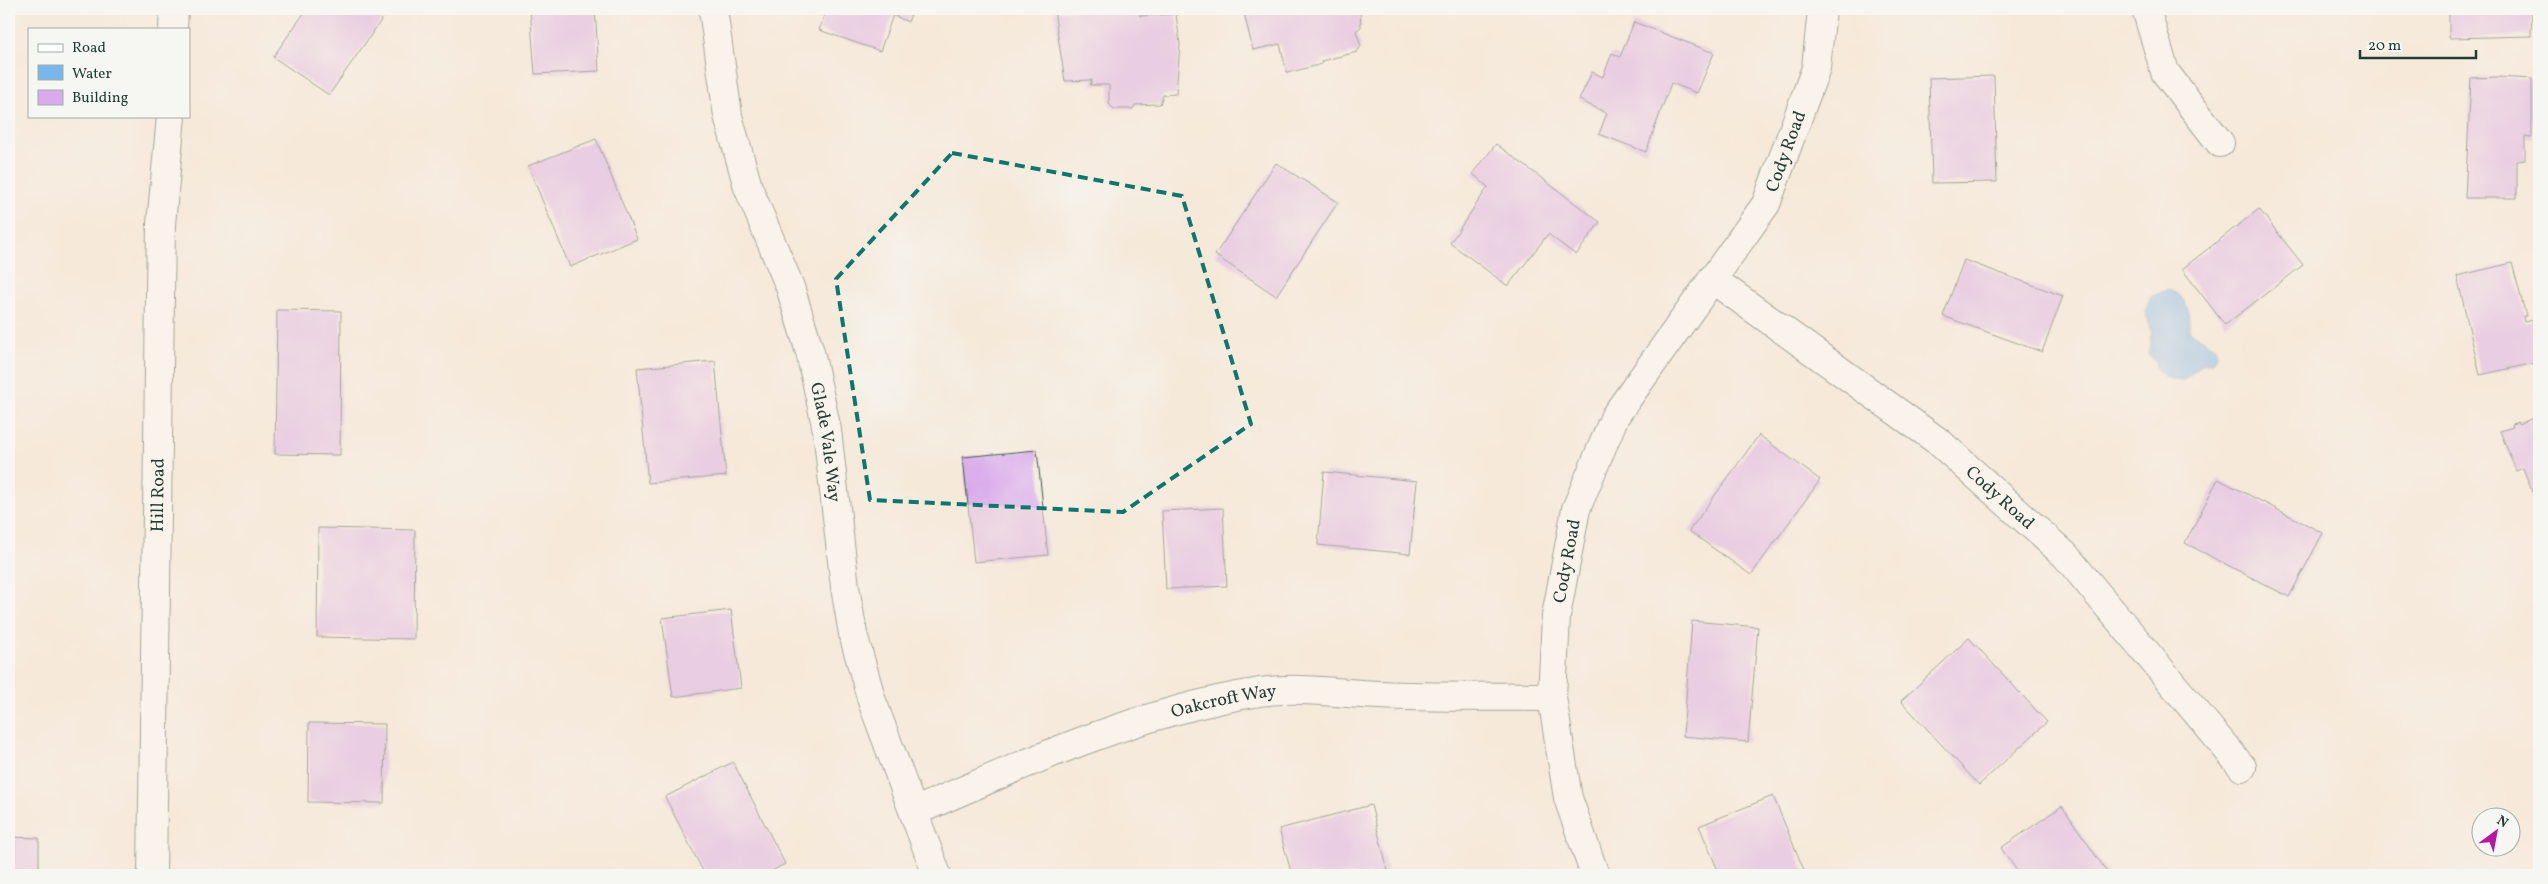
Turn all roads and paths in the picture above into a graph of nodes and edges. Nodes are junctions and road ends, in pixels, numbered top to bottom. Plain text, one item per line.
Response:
1 (174, 9) edge
2 (712, 9) edge
3 (1822, 9) edge
4 (2146, 9) edge
5 (173, 28) edge
6 (171, 118) edge
7 (2220, 143) dead end
8 (1712, 279) junction
9 (1552, 697) junction
10 (2242, 767) dead end
11 (914, 812) junction
12 (152, 875) edge
13 (937, 875) edge
14 (1595, 875) edge

1 - 5 street
2 - 11 street, Glade Vale Way
3 - 8 street, Cody Road
4 - 7 street
6 - 12 street, Hill Road
8 - 9 street, Cody Road
8 - 10 street, Cody Road
9 - 11 street, Oakcroft Way
9 - 14 street, Cody Road
11 - 13 street, Glade Vale Way

